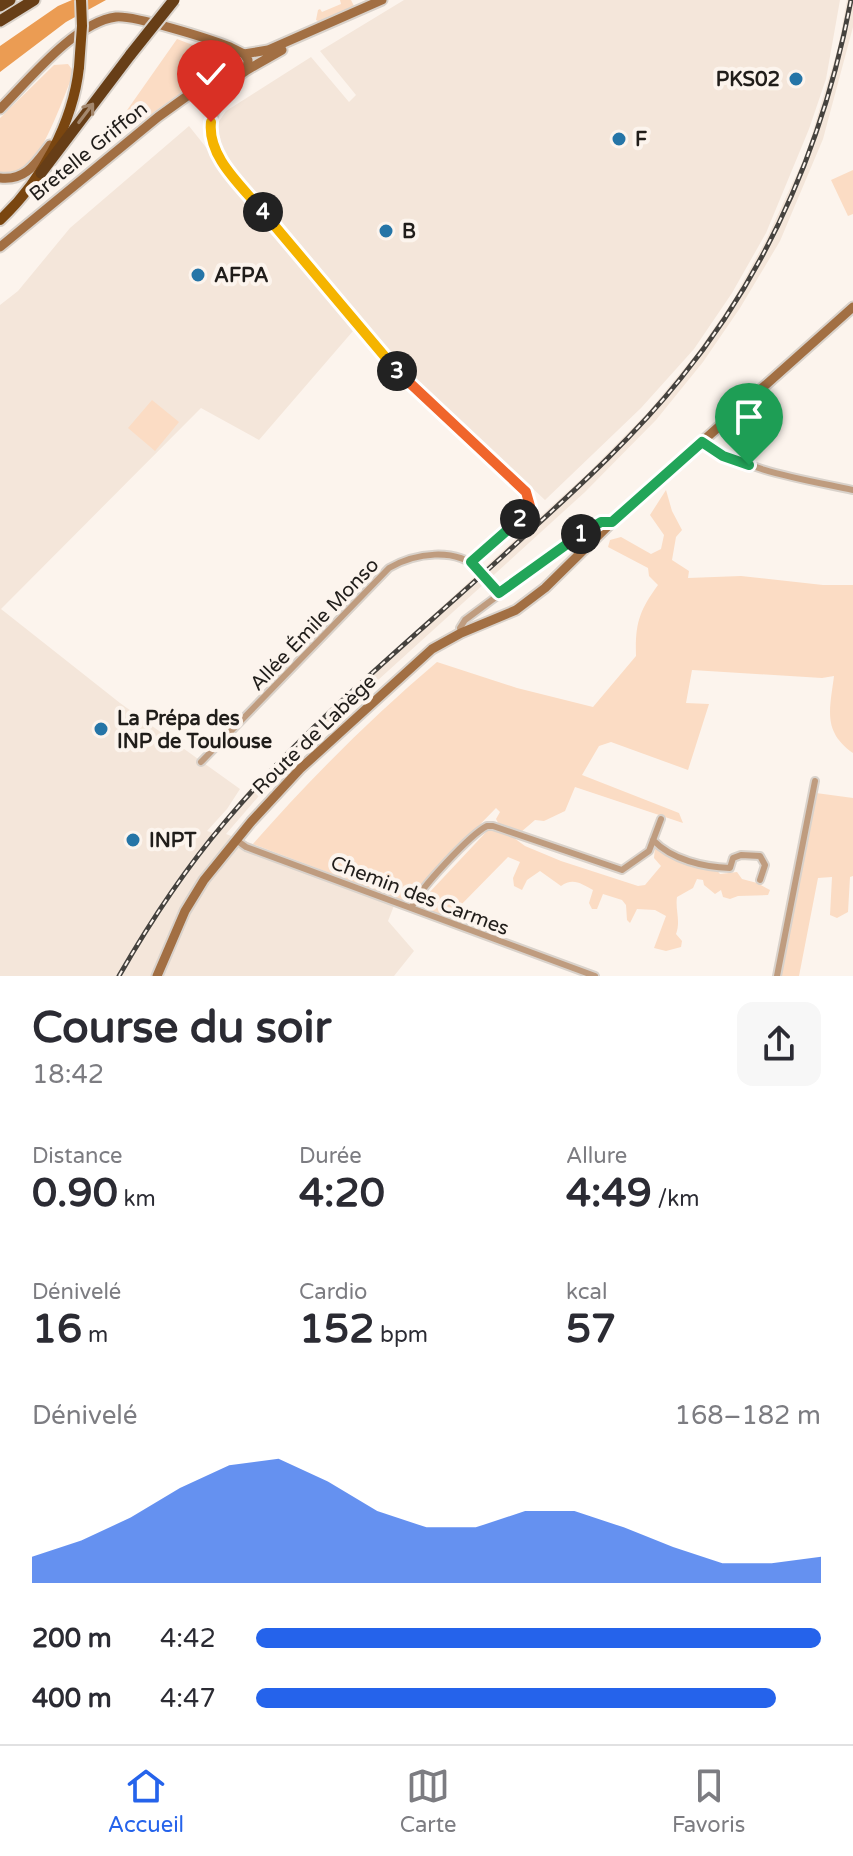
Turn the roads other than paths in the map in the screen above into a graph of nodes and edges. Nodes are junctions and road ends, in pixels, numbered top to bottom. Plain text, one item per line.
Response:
1 (10, 0) edge
2 (34, 0) edge
3 (81, 0) edge
4 (174, 0) edge
5 (382, 0) edge
6 (0, 6) edge
7 (0, 21) edge
8 (303, 36) junction
9 (206, 40) junction
10 (240, 52) junction
11 (79, 67) junction
12 (230, 76) junction
13 (201, 86) junction
14 (0, 109) edge
15 (50, 145) junction
16 (41, 173) junction
17 (0, 178) edge
18 (0, 212) edge
19 (0, 220) edge
20 (0, 247) edge
21 (853, 307) edge
22 (702, 442) junction
23 (853, 490) edge
24 (612, 522) junction
25 (563, 547) junction
26 (582, 555) junction
27 (471, 562) junction
28 (499, 593) junction
29 (461, 633) junction
30 (201, 762) dead end
31 (815, 781) dead end
32 (661, 819) dead end
33 (236, 840) junction
34 (653, 840) junction
35 (760, 880) dead end
36 (412, 907) junction
37 (157, 976) edge
38 (595, 976) edge
39 (777, 976) edge

1 - 6 highway
2 - 7 highway
3 - 11 highway, bridge
16 -> 4 highway, bridge
5 - 8 main road
8 - 10 main road
8 - 12 main road
9 - 10 main road
9 - 12 main road
9 - 14 main road
10 - 12 main road
10 - 12 main road
11 - 15 highway
11 - 16 highway
12 - 13 main road, Bretelle Griffon
12 - 13 main road, Bretelle Griffon
12 - 27 street
13 - 20 main road, Bretelle Griffon
15 - 17 main road
15 - 18 highway
16 - 19 highway
21 - 22 main road, Route de Labège
22 - 23 street
22 - 24 main road, Route de Labège
24 - 25 street, Route de Labège
24 - 26 main road, Route de Labège
25 - 26 street
25 - 28 street, Route de Labège
26 - 29 main road, Route de Labège
27 - 28 street, bridge
27 - 30 street, Allée Émile Monso
28 - 29 street, Route de Labège
29 - 33 main road, Route de Labège
31 - 39 street
32 - 34 street
33 - 36 street, Chemin des Carmes
33 - 37 main road, Route de Labège
34 - 35 street
34 - 36 street
36 - 38 street, Chemin des Carmes

